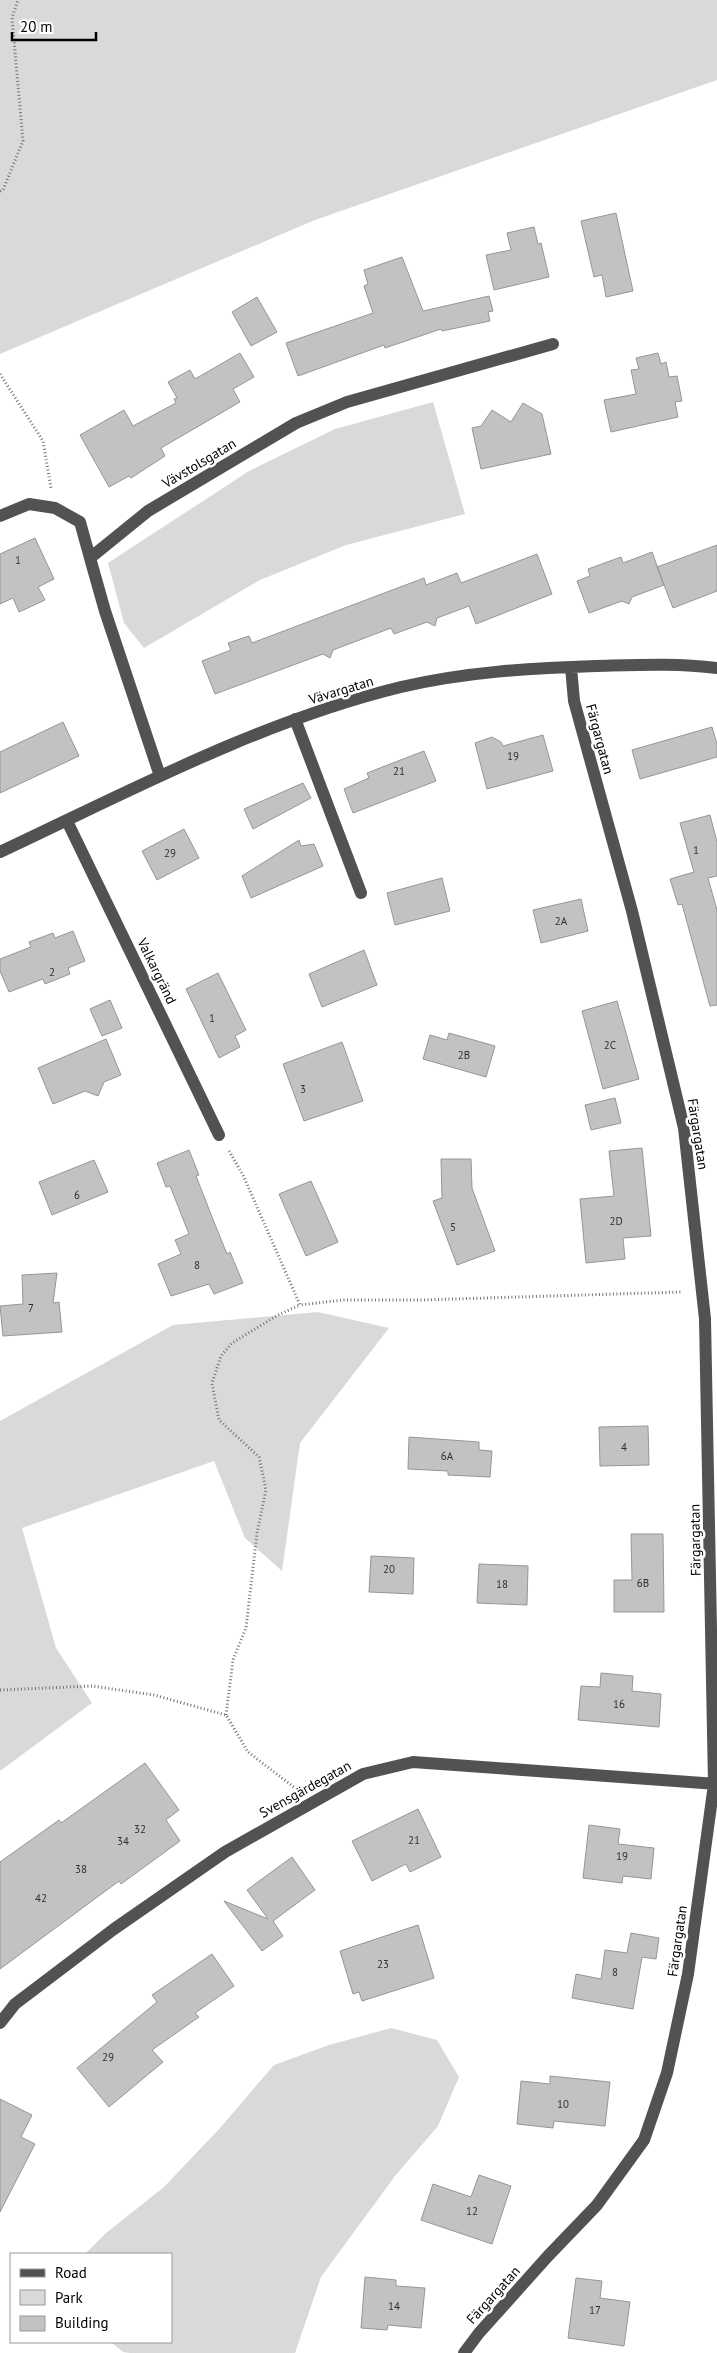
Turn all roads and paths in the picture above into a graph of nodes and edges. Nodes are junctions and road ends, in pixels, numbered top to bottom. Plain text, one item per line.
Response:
1 (18, 0) edge
2 (0, 191) edge
3 (552, 344) dead end
4 (0, 374) edge
5 (55, 508) junction
6 (0, 516) edge
7 (90, 558) junction
8 (570, 667) junction
9 (717, 668) edge
10 (295, 719) junction
11 (160, 776) junction
12 (67, 820) junction
13 (0, 852) edge
14 (361, 892) dead end
15 (219, 1136) joint
16 (702, 1290) junction
17 (300, 1305) junction
18 (0, 1690) edge
19 (226, 1715) junction
20 (716, 1784) edge
21 (313, 1802) junction
22 (0, 2023) edge
23 (464, 2353) edge

1 - 2 path
3 - 7 street, Vävstolsgatan
4 - 5 path
5 - 6 street
5 - 7 street
7 - 11 street
8 - 9 street, Vävargatan
8 - 10 street, Vävargatan
8 - 16 street, Färgargatan
10 - 11 street, Vävargatan
10 - 14 street
11 - 12 street, Vävargatan
12 - 13 street, Vävargatan
12 - 15 street, Valkargränd
15 - 17 path
16 - 17 path
16 - 20 street, Färgargatan
17 - 19 path
18 - 19 path
19 - 21 path
20 - 21 street, Svensgärdegatan
20 - 23 street, Färgargatan
21 - 22 street, Svensgärdegatan

